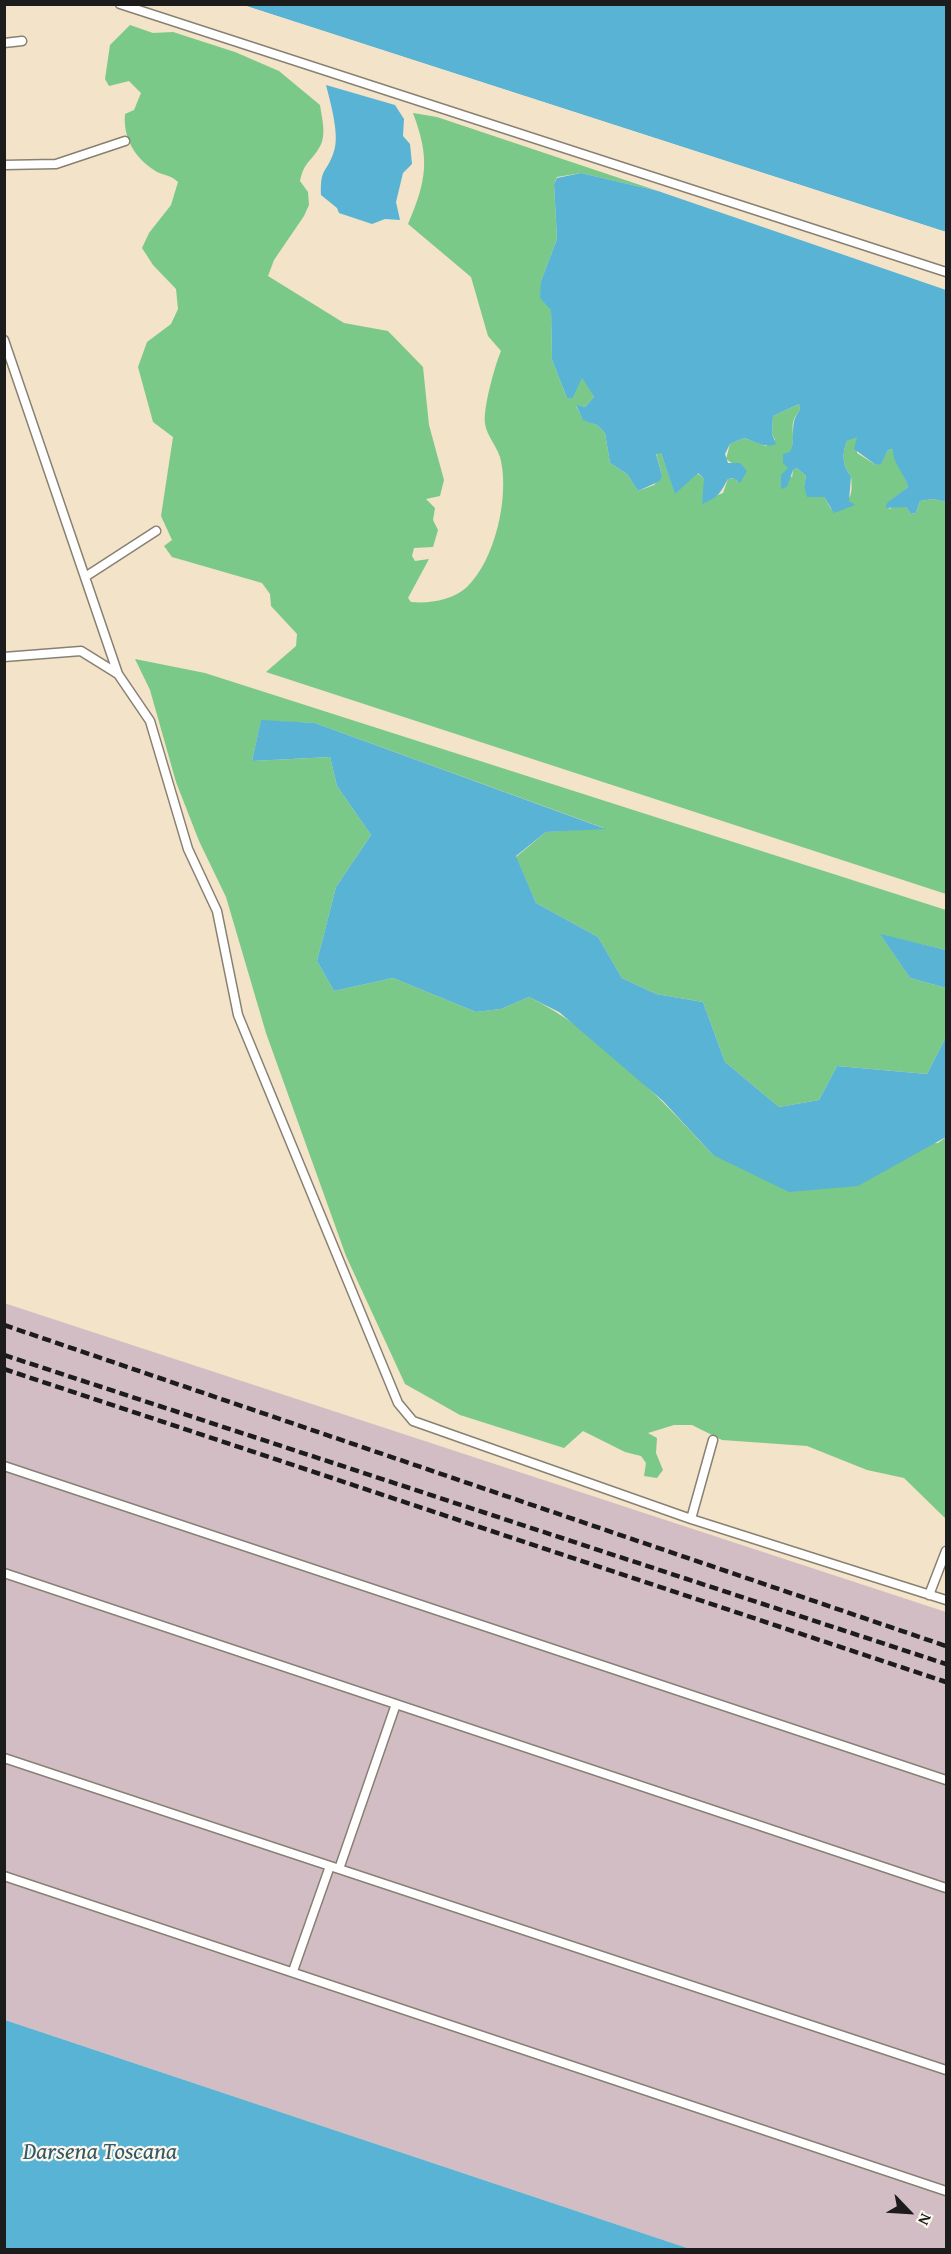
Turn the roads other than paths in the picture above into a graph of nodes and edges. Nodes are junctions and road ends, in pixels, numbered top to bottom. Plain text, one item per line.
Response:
1 (120, 4) edge
2 (22, 41) dead end
3 (4, 43) edge
4 (125, 141) dead end
5 (4, 165) edge
6 (946, 272) edge
7 (4, 340) edge
8 (156, 531) dead end
9 (85, 577) junction
10 (4, 657) edge
11 (118, 674) junction
12 (713, 1440) dead end
13 (4, 1466) edge
14 (691, 1519) junction
15 (946, 1551) edge
16 (4, 1573) edge
17 (929, 1595) junction
18 (946, 1600) edge
19 (396, 1704) junction
20 (4, 1758) edge
21 (946, 1780) edge
22 (334, 1867) junction
23 (4, 1876) edge
24 (946, 1888) edge
25 (293, 1971) junction
26 (946, 2070) edge
27 (946, 2191) edge

1 - 6 lane
2 - 3 lane
4 - 5 lane
7 - 9 lane
8 - 9 lane
9 - 11 lane
10 - 11 lane
11 - 14 lane
12 - 14 lane
13 - 21 lane
14 - 17 lane
15 - 17 lane
16 - 19 lane
17 - 18 lane
19 - 22 lane
19 - 24 lane
20 - 22 lane
22 - 25 lane
22 - 26 lane
23 - 25 lane
25 - 27 lane

